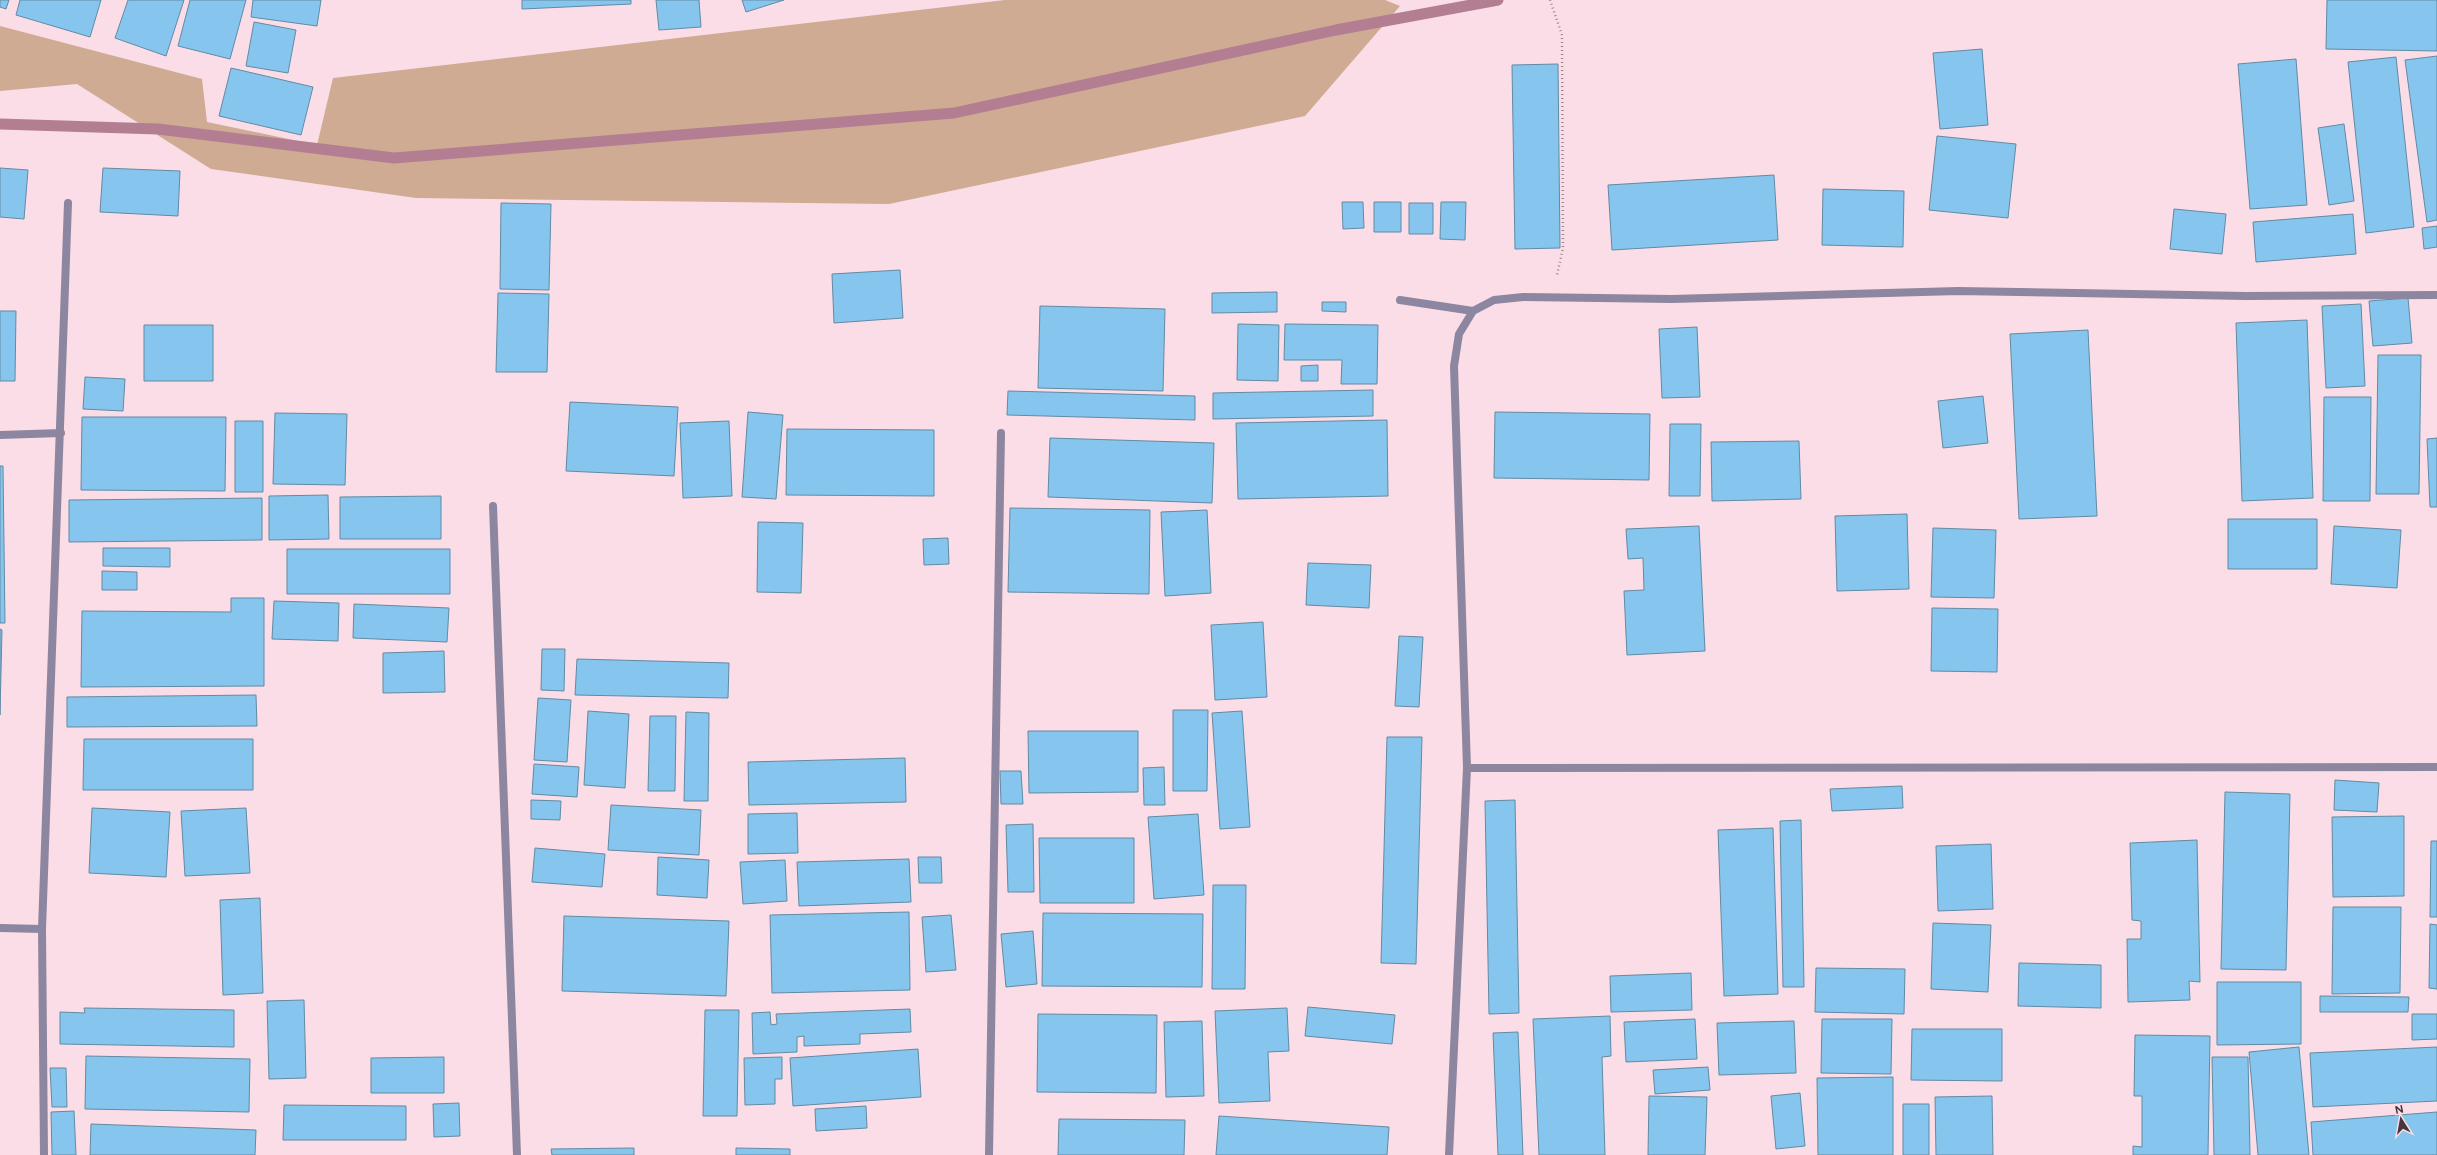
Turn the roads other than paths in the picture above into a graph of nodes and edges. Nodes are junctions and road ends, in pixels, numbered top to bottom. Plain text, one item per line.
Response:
1 (68, 203) dead end
2 (2437, 295) edge
3 (1400, 300) dead end
4 (1473, 311) junction
5 (61, 433) junction
6 (1001, 433) dead end
7 (0, 436) edge
8 (494, 506) dead end
9 (2437, 767) edge
10 (1467, 768) junction
11 (0, 928) edge
12 (42, 929) junction
13 (44, 1155) edge
14 (517, 1155) edge
15 (989, 1155) edge
16 (1449, 1155) edge

1 - 5 street
2 - 4 street
3 - 4 street
4 - 10 street
5 - 7 street
5 - 12 street
6 - 15 street
8 - 14 street
9 - 10 street
10 - 16 street
11 - 12 street
12 - 13 street

